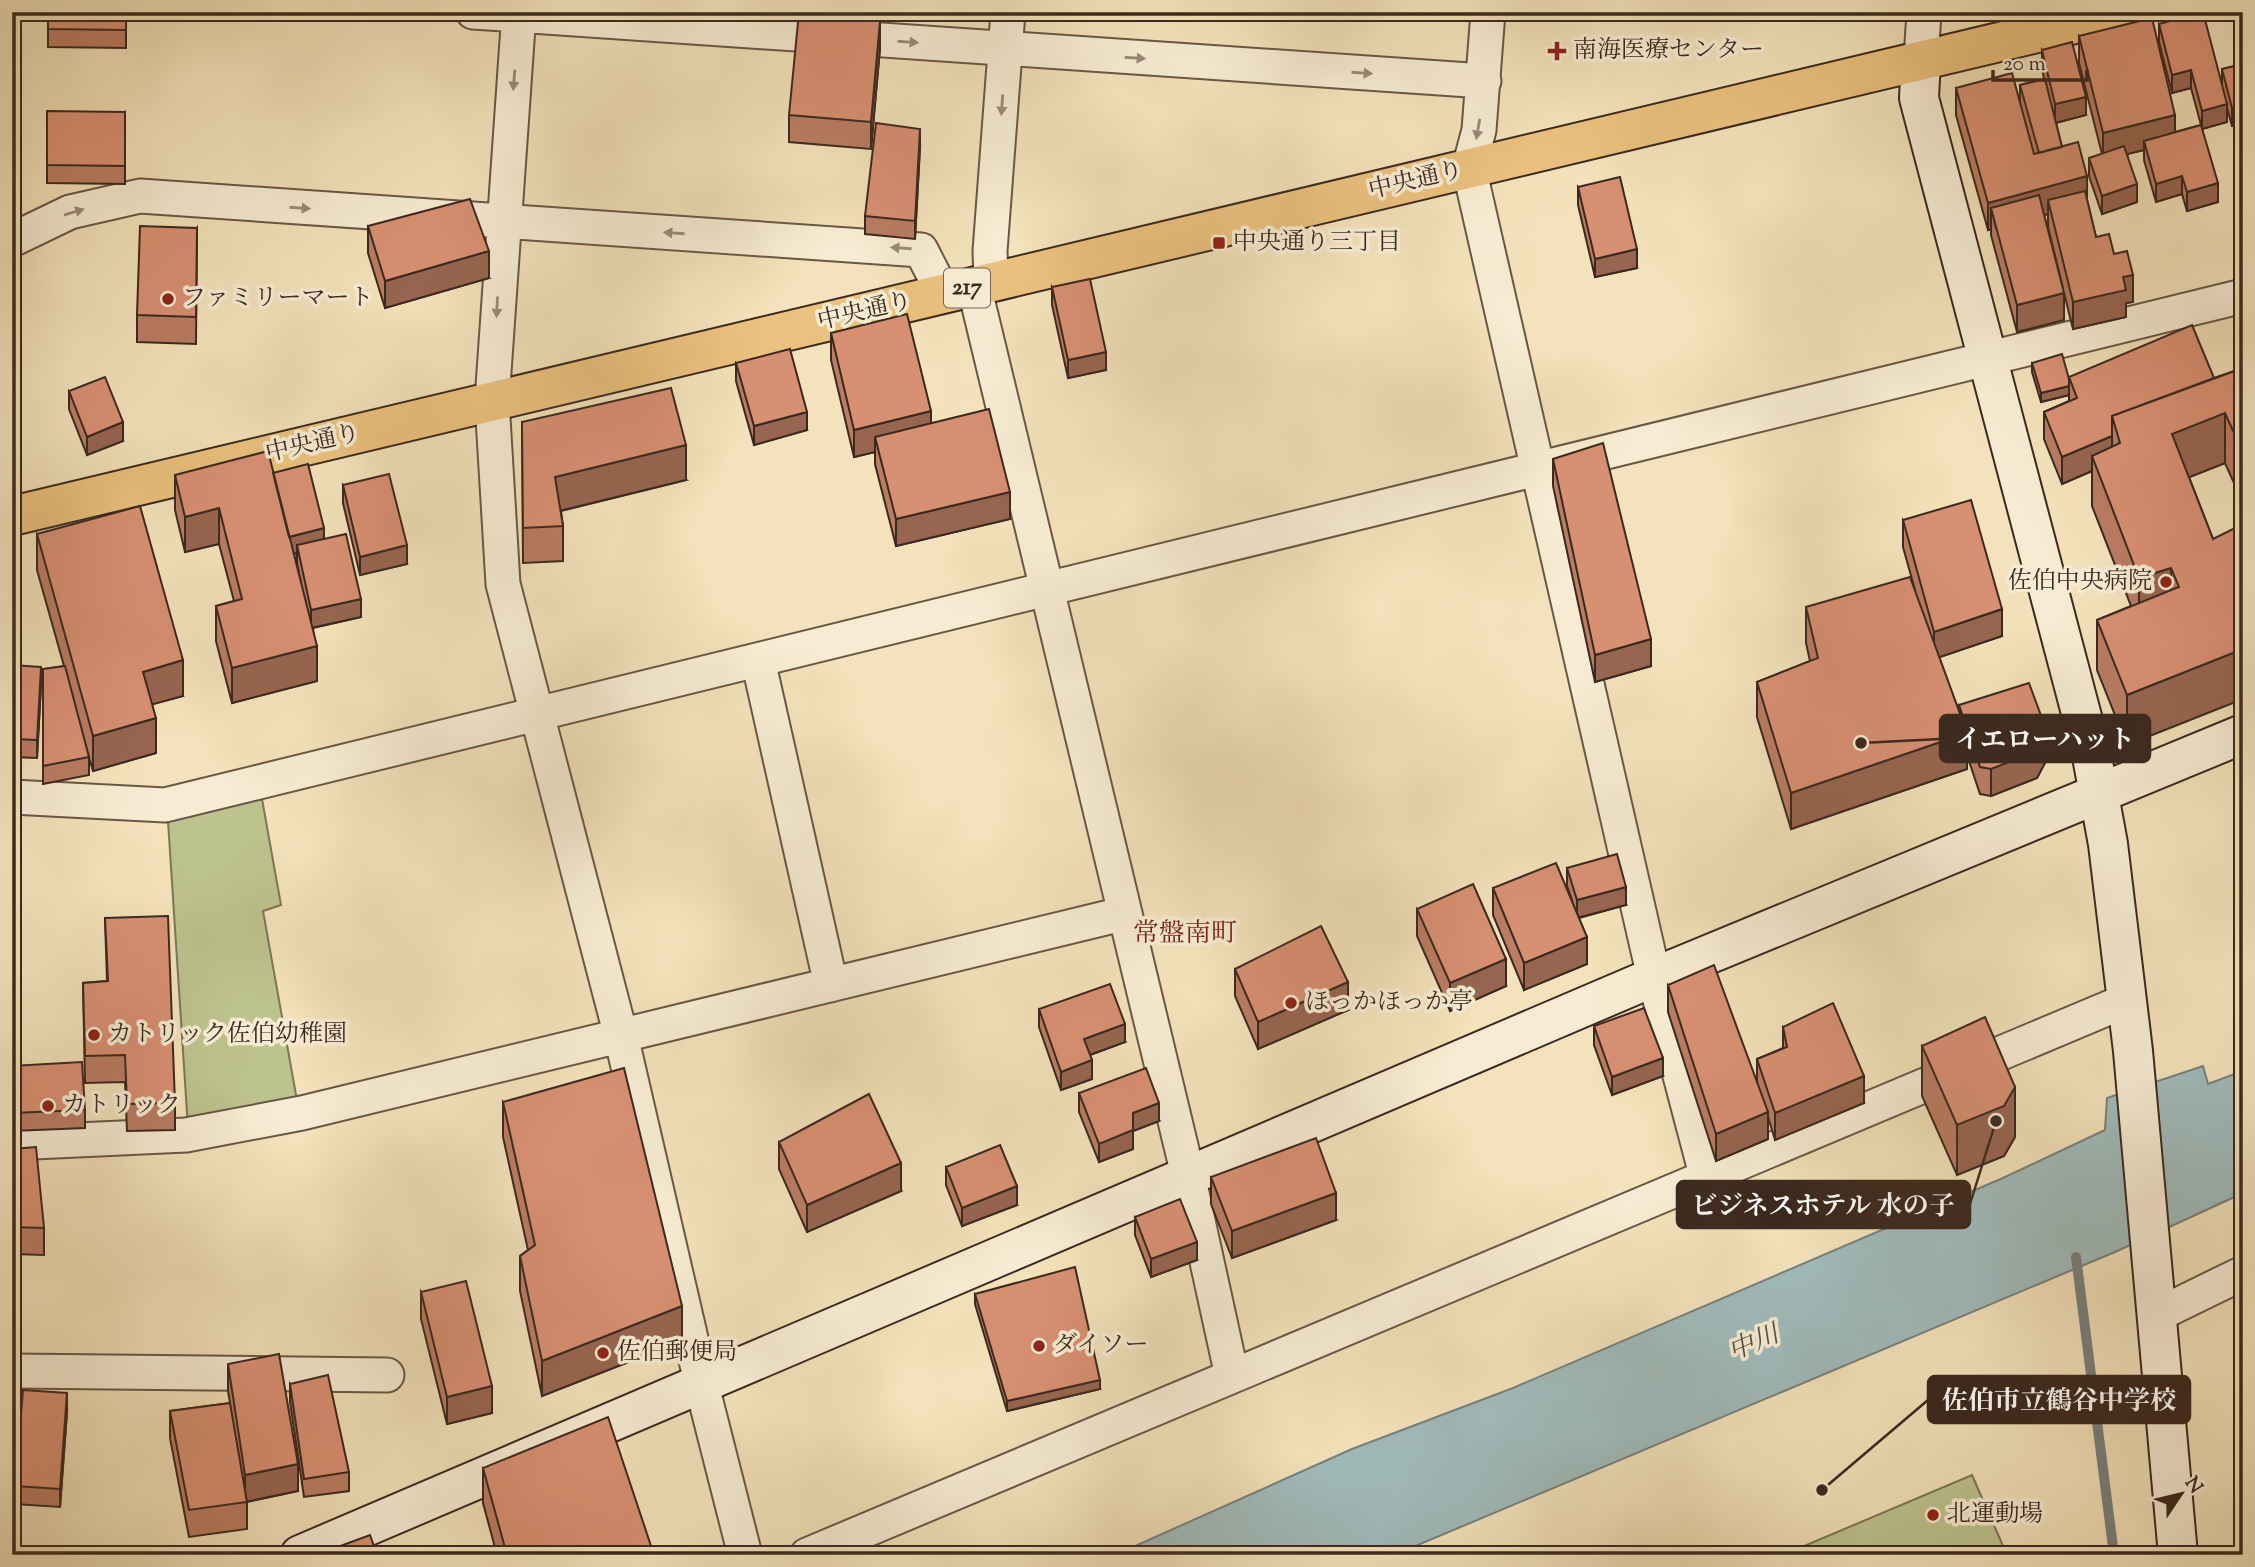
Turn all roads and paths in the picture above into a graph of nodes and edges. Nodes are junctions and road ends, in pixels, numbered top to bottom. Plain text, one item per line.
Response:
1 (473, 12) edge
2 (1008, 12) edge
3 (1489, 12) edge
4 (1924, 12) edge
5 (2125, 12) edge
6 (519, 14) edge
7 (1006, 49) junction
8 (1921, 60) junction
9 (1484, 81) junction
10 (1469, 168) junction
11 (502, 222) junction
12 (12, 240) edge
13 (969, 287) junction
14 (2243, 296) edge
15 (1986, 360) junction
16 (492, 401) junction
17 (1538, 469) junction
18 (12, 516) edge
19 (1046, 589) junction
20 (758, 660) junction
21 (538, 714) junction
22 (2243, 734) edge
23 (2100, 795) junction
24 (12, 797) edge
25 (1122, 914) junction
26 (1654, 977) junction
27 (831, 985) junction
28 (2125, 1002) junction
29 (621, 1036) junction
30 (12, 1143) edge
31 (1188, 1175) junction
32 (1707, 1178) junction
33 (2243, 1273) edge
34 (2155, 1316) junction
35 (12, 1371) edge
36 (387, 1375) dead end
37 (1232, 1376) junction
38 (702, 1386) junction
39 (300, 1555) edge
40 (745, 1555) edge
41 (807, 1555) edge
42 (2178, 1555) edge

1 - 6 street
2 - 7 street
3 - 9 street
4 - 8 street
5 - 8 highway, 217
6 -> 7 street
6 -> 11 street
7 -> 9 street
7 -> 13 street
8 - 10 highway, 中央通り / 217
8 - 15 street
9 -> 10 street
10 - 13 highway, 中央通り / 217
10 - 17 street
12 -> 11 street
13 -> 11 street
11 -> 16 street
13 - 16 highway, 中央通り / 217
13 - 19 street
14 - 15 street
15 - 17 street
15 - 23 street
16 - 18 highway, 中央通り / 217
16 - 21 street
17 - 19 street
17 - 26 street
19 - 20 street
19 - 25 street
20 - 21 street
20 - 27 street
21 - 24 street
21 - 29 street
22 - 23 street
23 - 26 street
23 - 28 street
25 - 27 street
25 - 31 street
26 - 31 street
26 - 32 street
27 - 29 street
28 - 32 street
28 - 34 street
29 - 30 street
29 - 38 street
31 - 37 street
31 - 38 street
32 - 37 street
33 - 34 street
34 - 42 street
35 - 36 street
37 - 41 street
38 - 39 street
38 - 40 street

